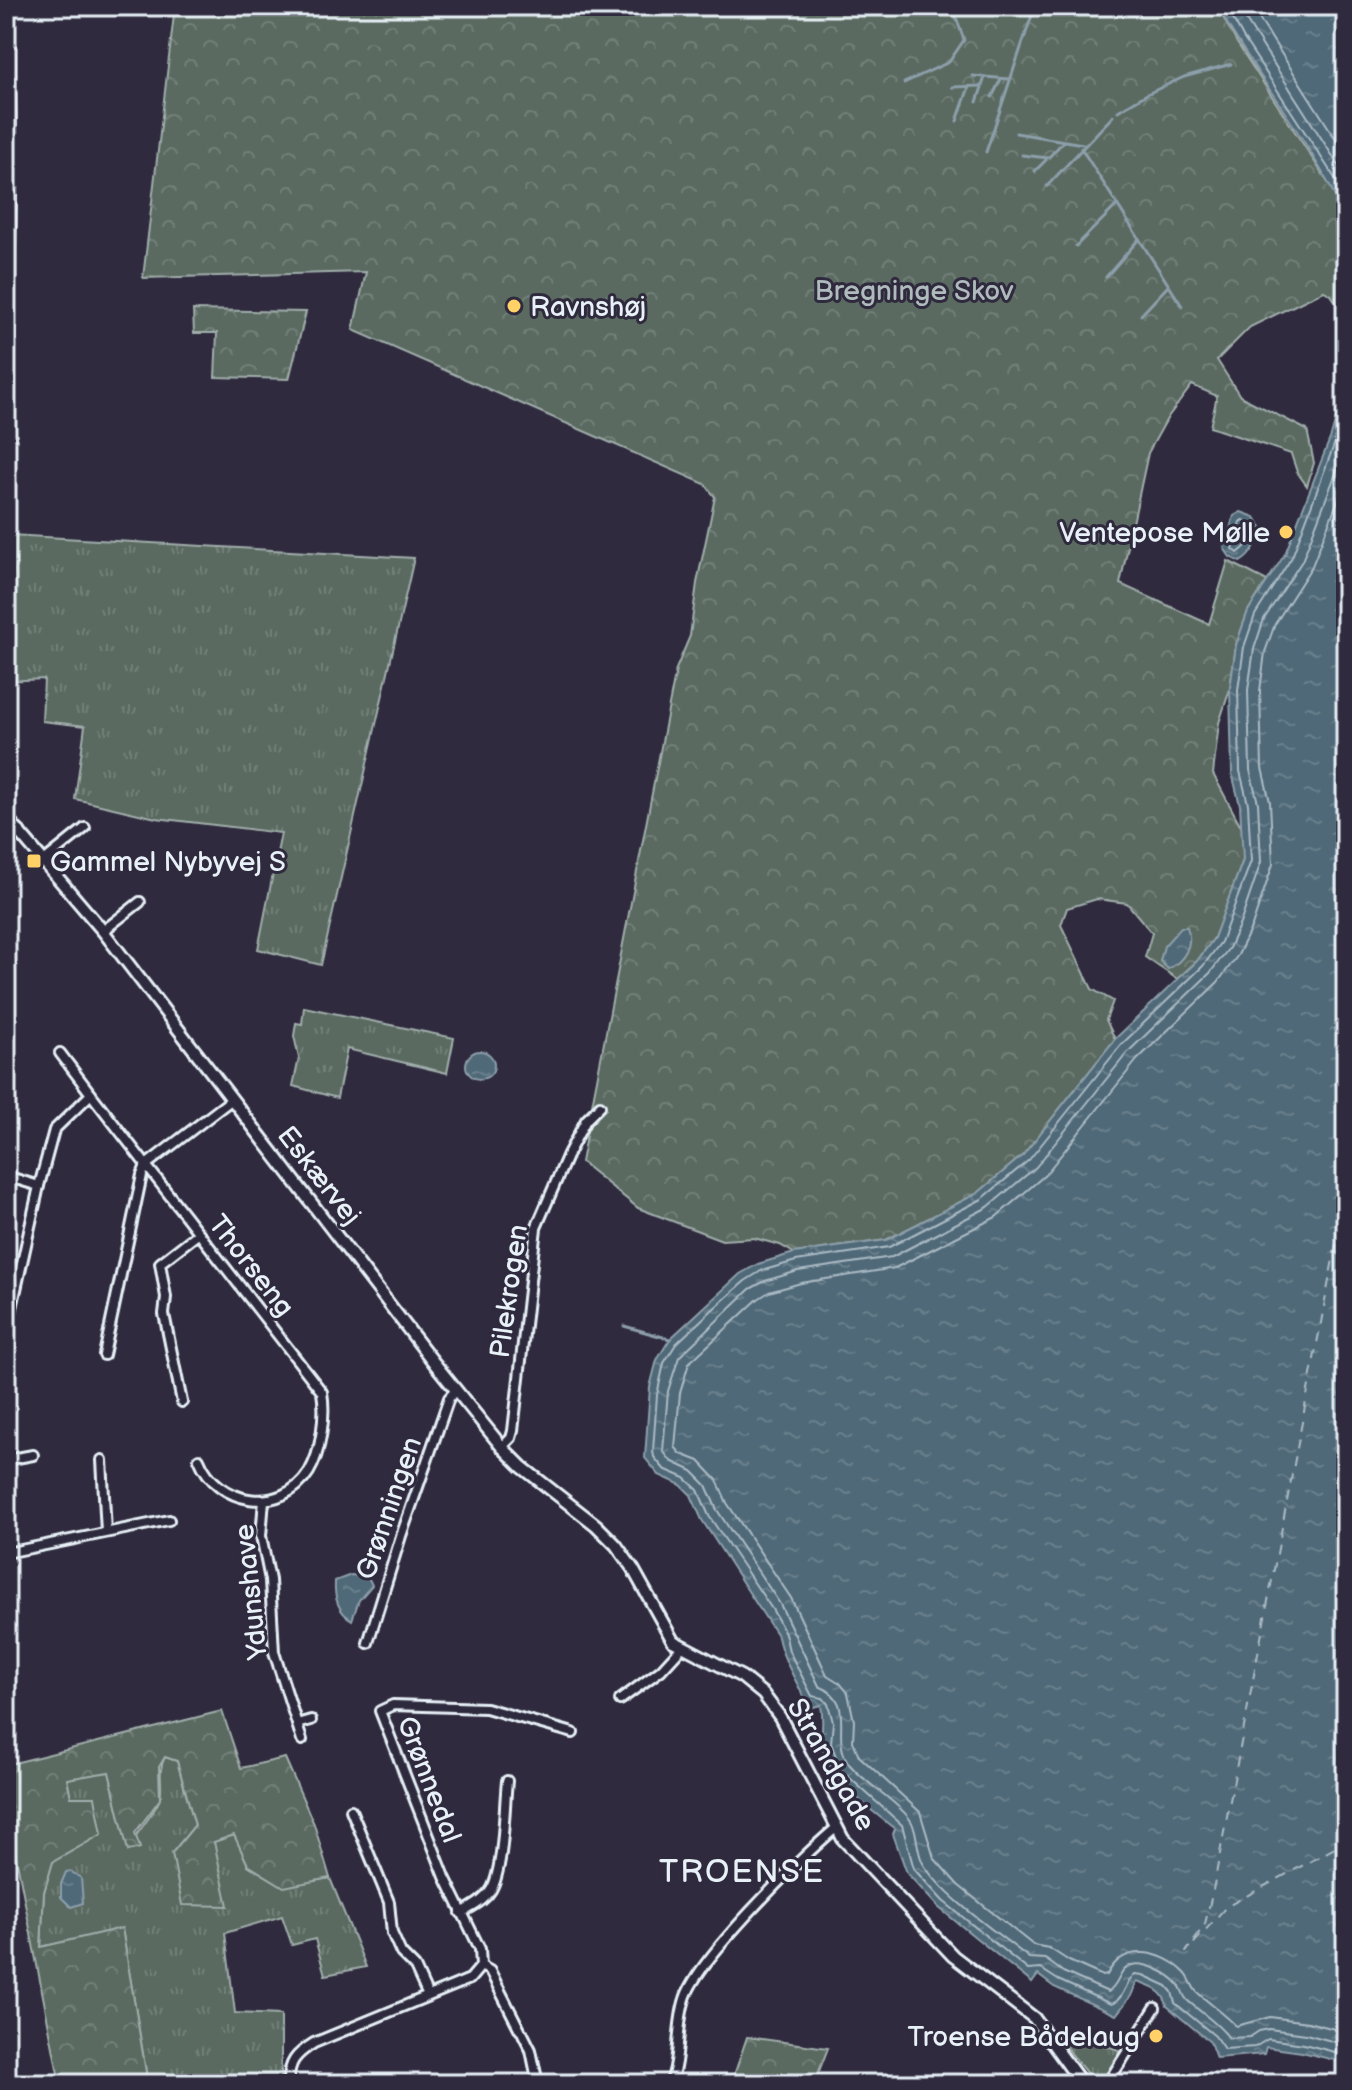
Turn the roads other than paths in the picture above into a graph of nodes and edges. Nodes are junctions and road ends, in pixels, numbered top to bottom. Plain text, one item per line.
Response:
1 (8, 6) edge
2 (6, 506) edge
3 (6, 817) edge
4 (85, 828) dead end
5 (20, 831) junction
6 (6, 844) edge
7 (45, 860) junction
8 (140, 902) dead end
9 (103, 931) junction
10 (60, 1053) dead end
11 (91, 1094) junction
12 (231, 1100) junction
13 (600, 1106) dead end
14 (146, 1165) junction
15 (6, 1176) edge
16 (39, 1186) junction
17 (199, 1233) junction
18 (6, 1335) edge
19 (104, 1355) dead end
20 (456, 1390) junction
21 (322, 1392) joint
22 (182, 1402) dead end
23 (502, 1447) junction
24 (33, 1455) dead end
25 (199, 1459) dead end
26 (6, 1460) edge
27 (102, 1460) dead end
28 (264, 1500) junction
29 (169, 1520) dead end
30 (106, 1532) junction
31 (6, 1553) edge
32 (368, 1643) dead end
33 (682, 1647) junction
34 (620, 1700) dead end
35 (311, 1720) dead end
36 (297, 1724) junction
37 (573, 1733) dead end
38 (302, 1740) dead end
39 (507, 1781) dead end
40 (351, 1810) dead end
41 (836, 1828) junction
42 (461, 1913) junction
43 (481, 1966) junction
44 (428, 1996) junction
45 (1155, 2008) dead end
46 (289, 2084) edge
47 (538, 2084) edge
48 (670, 2084) edge
49 (1082, 2084) edge
50 (1107, 2084) edge
51 (1205, 2084) edge
52 (1217, 2084) edge

1 - 2 street
3 - 5 street, Eskærvej
4 - 7 street
5 - 6 street
5 - 7 street, Eskærvej
7 - 9 street, Eskærvej
8 - 9 street
9 - 12 street, Eskærvej
10 - 11 street, Thorseng
11 - 14 street, Thorseng
11 - 16 street
12 - 14 street
12 - 20 street, Eskærvej
13 - 23 street, Pilekrogen
14 - 17 street, Thorseng
14 - 19 street
15 - 16 street
16 - 18 street
17 - 21 street, Thorseng
17 - 22 street
20 - 23 street, Eskærvej
20 - 32 street, Grønningen
21 - 28 street, Ydunshave
23 - 33 street, Strandgade
24 - 26 street
25 - 28 street, Ydunshave
27 - 30 street
28 - 36 street, Ydunshave
29 - 30 street
30 - 31 street
33 - 34 street
33 - 41 street, Strandgade
35 - 36 street
36 - 38 street, Ydunshave
37 - 42 street, Grønnedal
39 - 42 street, Grønnedal
40 - 44 street
41 - 48 street
41 - 49 street, Strandgade
42 - 43 street, Grønnedal
43 - 44 street
43 - 47 street, Grønnedal
44 - 46 street
45 - 50 street
51 - 52 street

